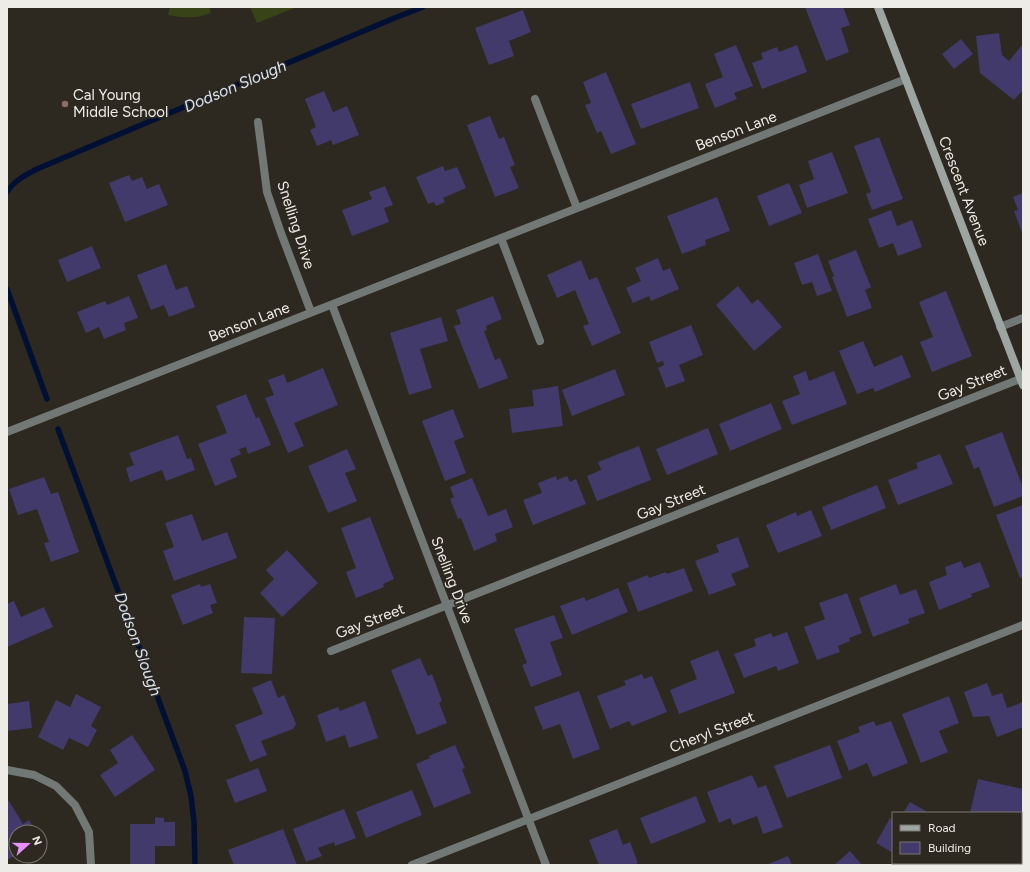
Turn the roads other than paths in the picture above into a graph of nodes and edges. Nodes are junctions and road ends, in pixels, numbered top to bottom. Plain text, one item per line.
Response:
1 (878, 7) edge
2 (906, 79) junction
3 (535, 99) dead end
4 (258, 122) dead end
5 (578, 208) junction
6 (501, 238) junction
7 (332, 305) junction
8 (311, 312) junction
9 (1023, 318) edge
10 (1000, 327) junction
11 (540, 340) dead end
12 (1022, 382) edge
13 (7, 432) edge
14 (447, 606) junction
15 (1023, 626) edge
16 (332, 651) dead end
17 (7, 770) edge
18 (529, 820) junction
19 (91, 865) edge
20 (412, 865) edge
21 (546, 865) edge

1 - 2 street, Crescent Avenue
2 - 5 street, Benson Lane
2 - 10 street, Crescent Avenue
3 - 5 street
4 - 8 street, Snelling Drive
5 - 6 street, Benson Lane
6 - 7 street, Benson Lane
6 - 11 street
7 - 8 street, Benson Lane
7 - 14 street, Snelling Drive
8 - 13 street, Benson Lane
9 - 10 street
10 - 12 street, Crescent Avenue
12 - 14 street, Gay Street
14 - 16 street, Gay Street
14 - 18 street, Snelling Drive
15 - 18 street, Cheryl Street
17 - 19 street
18 - 20 street, Cheryl Street
18 - 21 street, Snelling Drive

